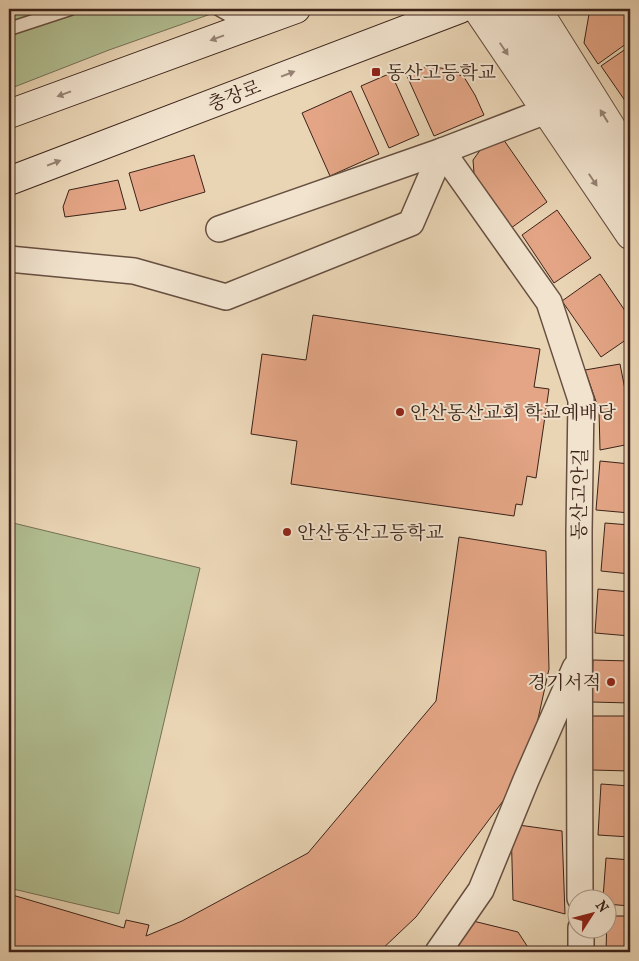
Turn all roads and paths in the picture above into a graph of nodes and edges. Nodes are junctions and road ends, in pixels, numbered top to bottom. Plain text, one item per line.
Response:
1 (70, 9) edge
2 (218, 9) edge
3 (296, 9) edge
4 (460, 9) edge
5 (477, 9) edge
6 (504, 9) edge
7 (537, 9) edge
8 (248, 26) junction
9 (9, 29) edge
10 (546, 110) junction
11 (9, 114) edge
12 (442, 151) junction
13 (630, 157) edge
14 (9, 180) edge
15 (630, 200) edge
16 (219, 229) dead end
17 (630, 235) edge
18 (9, 260) edge
19 (579, 660) junction
20 (580, 888) edge
21 (581, 938) edge
22 (438, 952) edge
23 (581, 952) edge

1 - 9 lane
2 - 8 lane
3 - 8 main road
14 -> 4 main road, 충장로
5 -> 10 main road
6 - 15 main road
13 -> 7 main road
8 -> 11 main road
10 - 12 street
10 -> 17 main road
12 - 16 street
12 - 18 street
12 - 19 street, 동산고안길
19 - 20 street, 동산고안길
19 - 22 street
21 - 23 street

